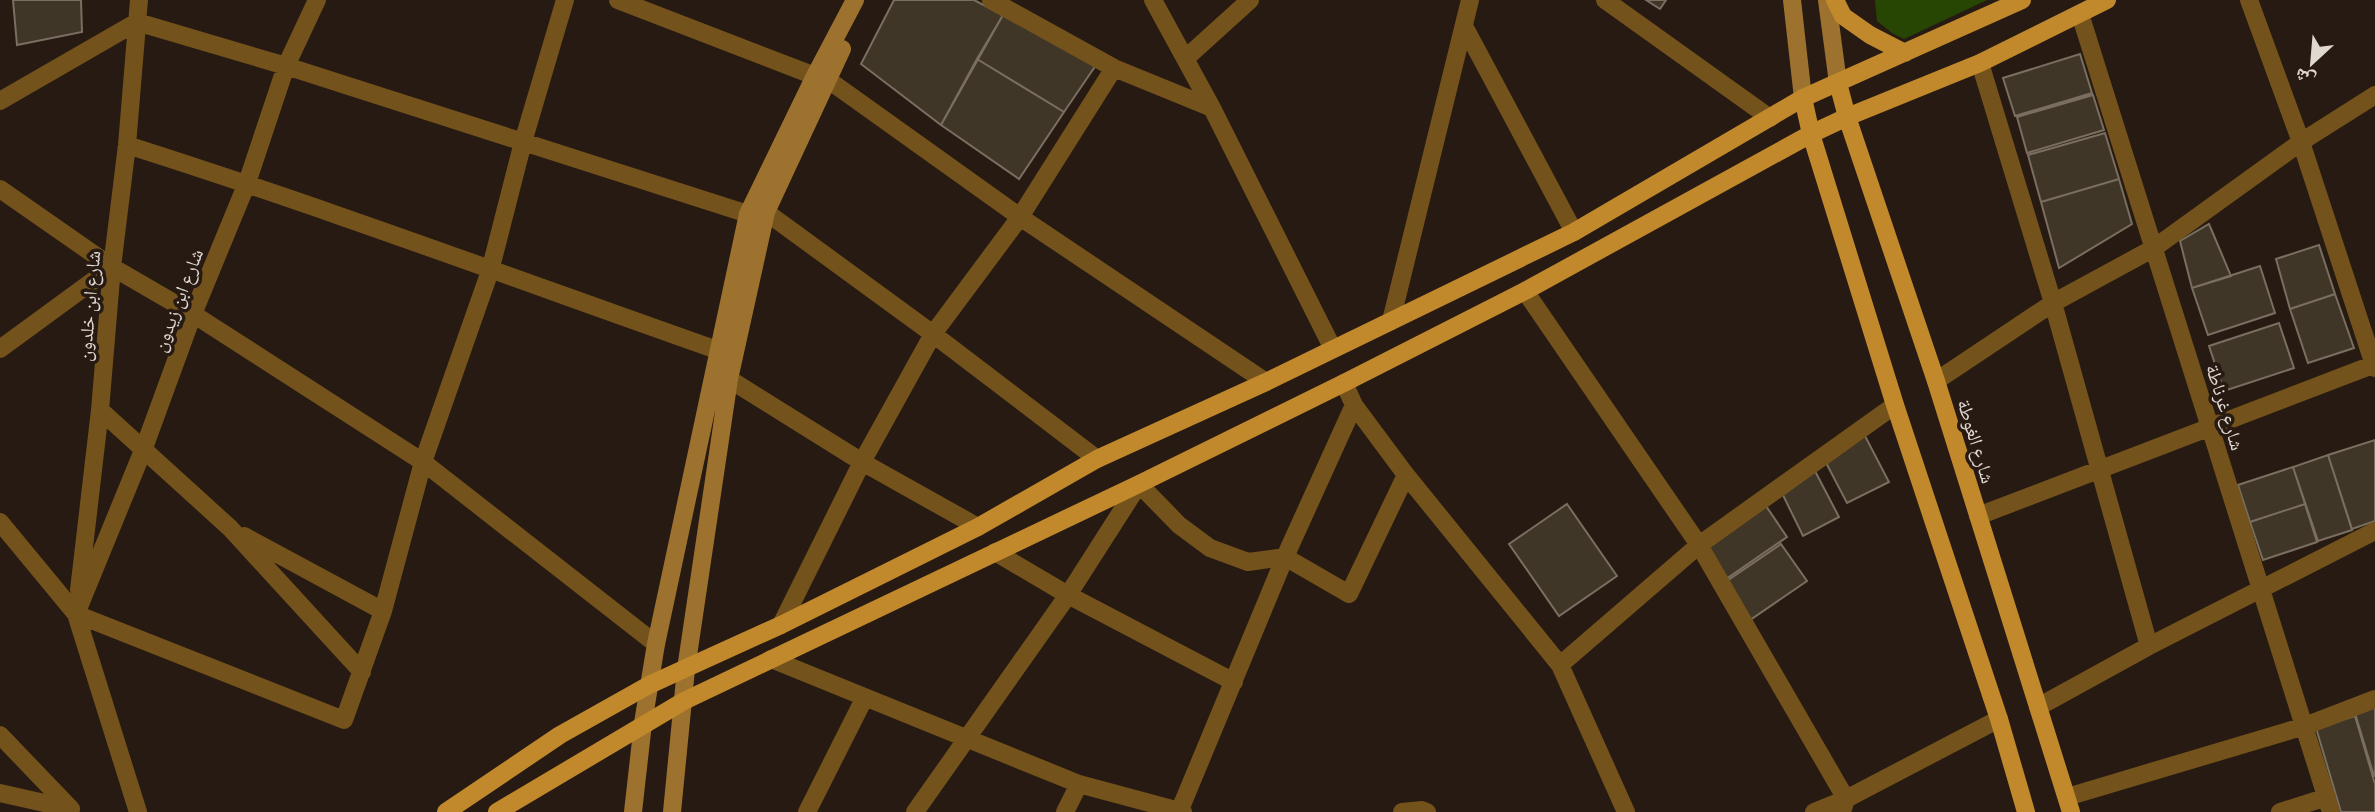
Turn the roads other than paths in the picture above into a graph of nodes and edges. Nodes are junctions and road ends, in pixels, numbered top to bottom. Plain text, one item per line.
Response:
1 (139, 0) edge
2 (317, 0) edge
3 (565, 0) edge
4 (618, 0) edge
5 (855, 0) edge
6 (866, 0) edge
7 (992, 0) edge
8 (1153, 0) edge
9 (1250, 0) edge
10 (1470, 0) edge
11 (1605, 0) edge
12 (1792, 0) edge
13 (1827, 0) edge
14 (1835, 0) edge
15 (2022, 0) edge
16 (2107, 0) edge
17 (2249, 0) edge
18 (2080, 14) junction
19 (137, 22) junction
20 (1464, 26) junction
21 (1905, 52) junction
22 (1186, 58) junction
23 (1980, 63) junction
24 (286, 66) junction
25 (1114, 68) junction
26 (821, 77) junction
27 (1838, 83) junction
28 (2375, 95) edge
29 (1803, 98) junction
30 (0, 102) edge
31 (1213, 108) junction
32 (1847, 117) junction
33 (1770, 118) junction
34 (1811, 134) junction
35 (523, 142) junction
36 (2301, 142) junction
37 (127, 145) junction
38 (247, 183) junction
39 (0, 189) edge
40 (757, 213) junction
41 (1020, 217) junction
42 (1574, 232) junction
43 (2154, 248) junction
44 (112, 267) junction
45 (490, 271) junction
46 (1525, 291) junction
47 (2053, 303) junction
48 (193, 314) junction
49 (1391, 321) junction
50 (933, 334) junction
51 (0, 349) edge
52 (1333, 349) junction
53 (717, 350) junction
54 (2375, 366) edge
55 (729, 379) junction
56 (1936, 381) junction
57 (1266, 382) junction
58 (1344, 383) junction
59 (1354, 405) junction
60 (1895, 405) junction
61 (100, 410) junction
62 (2210, 427) junction
63 (144, 448) junction
64 (1097, 459) junction
65 (423, 462) junction
66 (862, 462) junction
67 (2100, 470) junction
68 (1406, 475) junction
69 (1139, 484) junction
70 (1979, 516) junction
71 (0, 522) edge
72 (978, 527) junction
73 (230, 528) junction
74 (2375, 531) edge
75 (1699, 545) junction
76 (995, 552) junction
77 (1286, 557) junction
78 (2261, 589) junction
79 (1068, 594) junction
80 (383, 611) junction
81 (76, 614) junction
82 (781, 625) junction
83 (656, 644) junction
84 (2149, 646) junction
85 (771, 659) junction
86 (1560, 665) junction
87 (686, 669) junction
88 (362, 673) junction
89 (1234, 682) junction
90 (649, 685) junction
91 (864, 699) junction
92 (2375, 699) edge
93 (684, 701) junction
94 (2038, 707) junction
95 (1998, 719) junction
96 (643, 723) junction
97 (2305, 726) junction
98 (0, 735) edge
99 (965, 739) junction
100 (1079, 784) junction
101 (0, 793) edge
102 (1844, 805) edge
103 (2069, 805) edge
104 (2329, 805) edge
105 (501, 809) edge
106 (74, 811) edge
107 (1181, 811) edge
108 (138, 812) edge
109 (446, 812) edge
110 (523, 812) edge
111 (633, 812) edge
112 (672, 812) edge
113 (807, 812) edge
114 (915, 812) edge
115 (1065, 812) edge
116 (1402, 812) edge
117 (1427, 812) edge
118 (1626, 812) edge
119 (1814, 812) edge
120 (1859, 812) edge
121 (2026, 812) edge
122 (2280, 812) edge

1 - 19 street, شارع ابن خلدون
2 - 24 street, شارع ابن زيدون
3 - 35 street
4 - 26 street
5 - 26 main road
6 - 26 main road
7 - 25 street
8 - 22 street
9 - 22 street
10 - 20 street
11 - 33 street
12 - 29 main road
13 - 27 main road
14 - 21 main road
15 - 21 main road
16 - 18 main road
17 - 36 street
18 - 23 main road
18 - 43 street, شارع غرناطة
19 - 24 street
19 - 30 street
19 - 37 street, شارع ابن خلدون
20 - 42 street
20 - 49 street
21 - 27 main road
22 - 31 street
23 - 32 main road
23 - 47 street
24 - 35 street
24 - 38 street, شارع ابن زيدون
25 - 31 street
25 - 41 street
26 - 40 main road
26 - 41 street
27 - 29 main road
27 - 32 main road, شارع الغوطة
28 - 36 street
29 - 33 main road
29 - 34 main road
31 - 52 street
32 - 34 main road
32 - 56 main road, شارع الغوطة
33 - 42 main road
34 - 46 main road
34 - 60 main road
35 - 40 street
35 - 45 street
36 - 43 street
36 - 54 street
37 - 38 street
37 - 44 street, شارع ابن خلدون
38 - 45 street
38 - 48 street, شارع ابن زيدون
39 - 44 street
40 - 50 street
40 - 53 main road
40 - 55 main road
41 - 50 street
41 - 57 street
42 - 49 main road
43 - 47 street
43 - 62 street, شارع غرناطة
44 - 48 street
44 - 51 street
44 - 61 street, شارع ابن خلدون
45 - 53 street
45 - 65 street
46 - 58 main road
46 - 75 street
47 - 56 street
47 - 67 street
48 - 63 street, شارع ابن زيدون
48 - 65 street
49 - 52 main road
50 - 64 street
50 - 66 street
52 - 57 main road
53 - 83 main road
54 - 62 street
55 - 66 street
55 - 87 main road
56 - 70 main road, شارع الغوطة
57 - 64 main road
58 - 59 street
58 - 69 main road
59 - 68 street
59 - 77 street
60 - 75 street
60 - 95 main road
61 - 63 street
61 - 81 street, شارع ابن خلدون
62 - 67 street
62 - 78 street, شارع غرناطة
63 - 73 street
63 - 81 street, شارع ابن زيدون
64 - 72 main road
65 - 80 street
65 - 83 street
66 - 72 street
66 - 82 street
67 - 70 street
67 - 84 street
68 - 77 street
68 - 86 street
69 - 76 main road
69 - 77 street
69 - 79 street
70 - 94 main road, شارع الغوطة
71 - 81 street
72 - 82 main road
73 - 80 street
73 - 88 street
74 - 78 street
75 - 86 street
75 - 102 street
76 - 79 street
76 - 85 main road
77 - 89 street
78 - 84 street
78 - 97 street, شارع غرناطة
79 - 89 street
79 - 99 street
80 - 88 street
81 - 88 street
81 - 108 street
82 - 87 main road
83 - 90 main road
84 - 94 street
85 - 91 street
85 - 93 main road
86 - 118 street
87 - 90 main road
87 - 93 main road
89 - 107 street
90 - 96 main road
90 - 109 main road
91 - 99 street
91 - 113 street
92 - 97 street
93 - 96 main road
93 - 112 main road
94 - 103 main road, شارع الغوطة
95 - 102 street
95 - 121 main road
96 - 105 main road
96 - 111 main road
97 - 103 street
97 - 104 street, شارع غرناطة
98 - 106 street
99 - 100 street
99 - 114 street
100 - 107 street
100 - 115 street
101 - 106 street
102 - 119 street
102 - 120 street
104 - 122 street
105 - 110 main road
116 - 117 street

